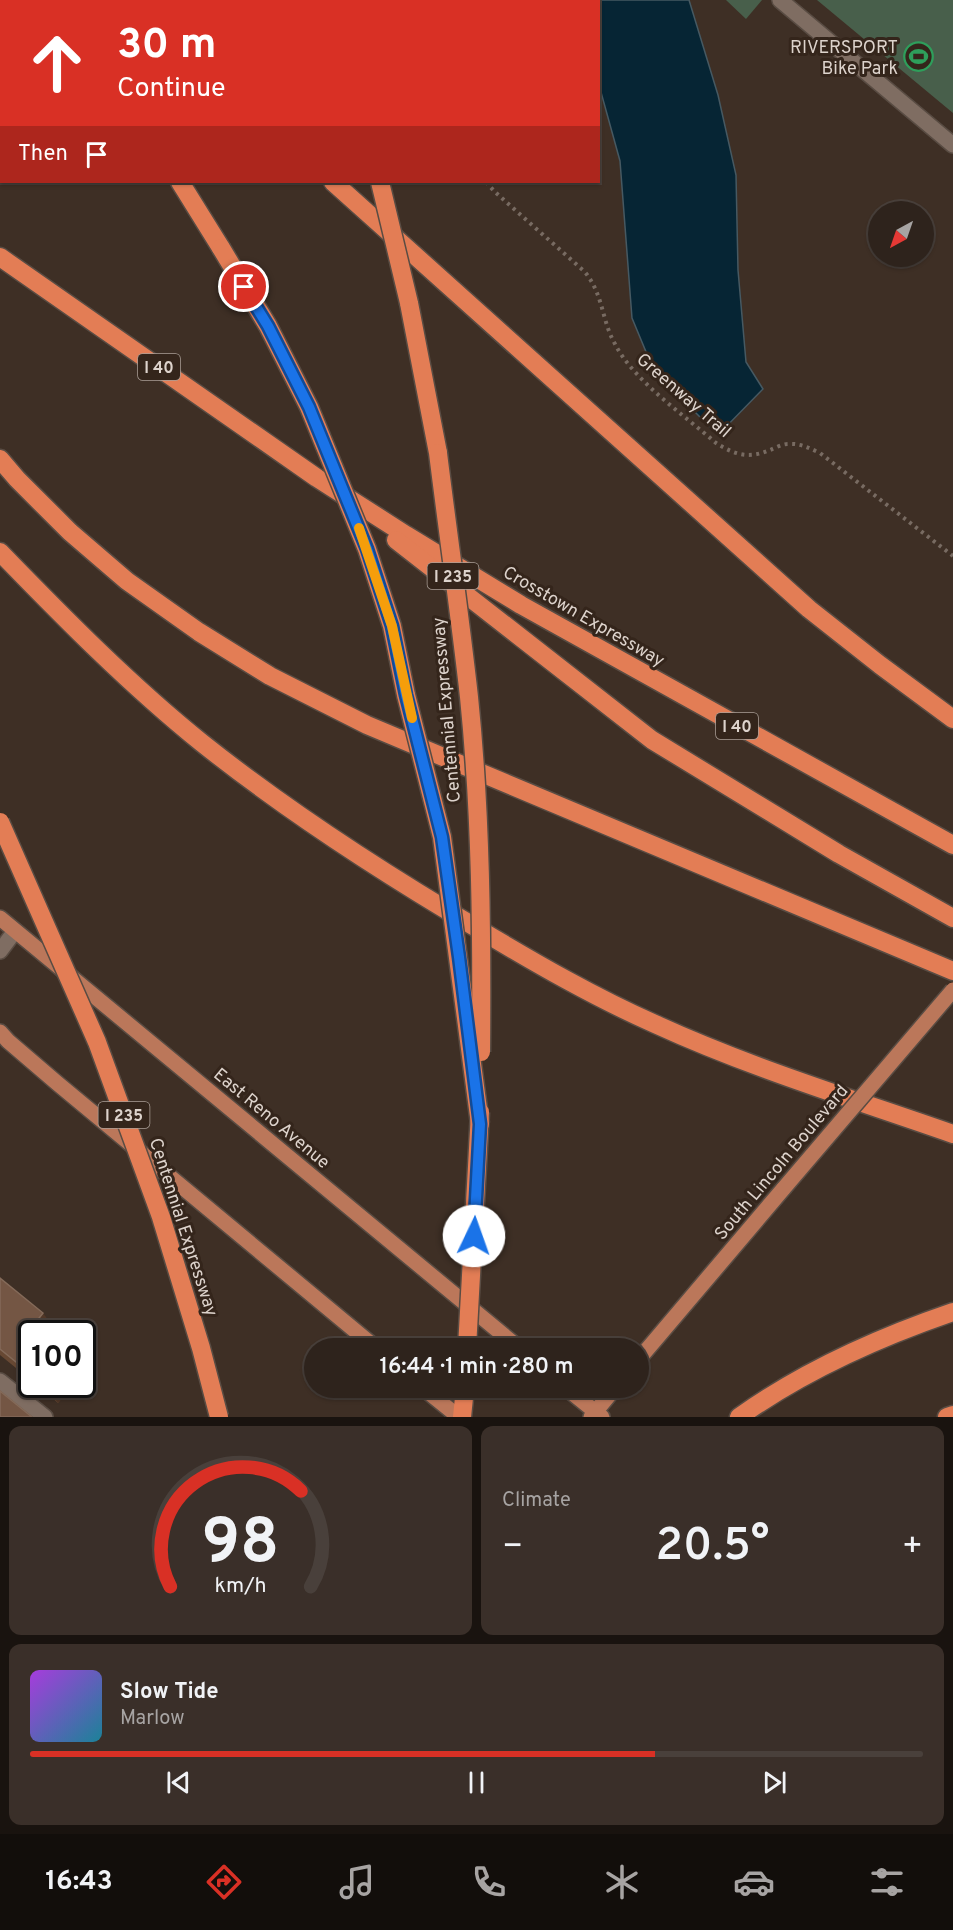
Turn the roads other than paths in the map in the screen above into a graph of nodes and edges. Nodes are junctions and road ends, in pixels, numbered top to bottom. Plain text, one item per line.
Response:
1 (786, 2) edge
2 (953, 145) edge
3 (181, 183) edge
4 (334, 183) edge
5 (380, 183) edge
6 (0, 257) edge
7 (0, 459) edge
8 (317, 478) junction
9 (0, 552) edge
10 (953, 718) edge
11 (0, 822) edge
12 (953, 845) edge
13 (0, 918) edge
14 (953, 918) edge
15 (15, 931) junction
16 (0, 951) edge
17 (953, 971) edge
18 (953, 990) edge
19 (0, 1032) edge
20 (480, 1124) junction
21 (953, 1134) edge
22 (953, 1312) edge
23 (364, 1338) edge
24 (468, 1338) edge
25 (507, 1338) edge
26 (649, 1347) edge
27 (0, 1381) edge
28 (436, 1398) edge
29 (464, 1398) edge
30 (577, 1398) edge
31 (608, 1398) edge
32 (953, 1414) edge
33 (596, 1415) edge
34 (45, 1417) edge
35 (219, 1417) edge
36 (461, 1417) edge
37 (739, 1417) edge
38 (946, 1417) edge

1 - 2 street
3 - 20 highway, bridge
4 - 10 highway
5 - 20 highway, Centennial Expressway / I 235, bridge
6 - 8 highway, Crosstown Expressway / I 40
7 - 17 highway
8 - 12 highway, Crosstown Expressway / I 40
8 - 14 highway
9 - 21 highway
11 - 35 highway, Centennial Expressway / I 235, bridge
13 - 15 main road, East Reno Avenue
15 - 16 street
15 - 25 main road, East Reno Avenue
18 - 26 main road, South Lincoln Boulevard, bridge
19 - 23 main road
20 - 24 highway, Centennial Expressway / I 235, bridge
22 - 37 highway
27 - 34 street
28 - 36 main road
29 - 36 highway
30 - 33 main road
31 - 33 main road
32 - 38 highway

